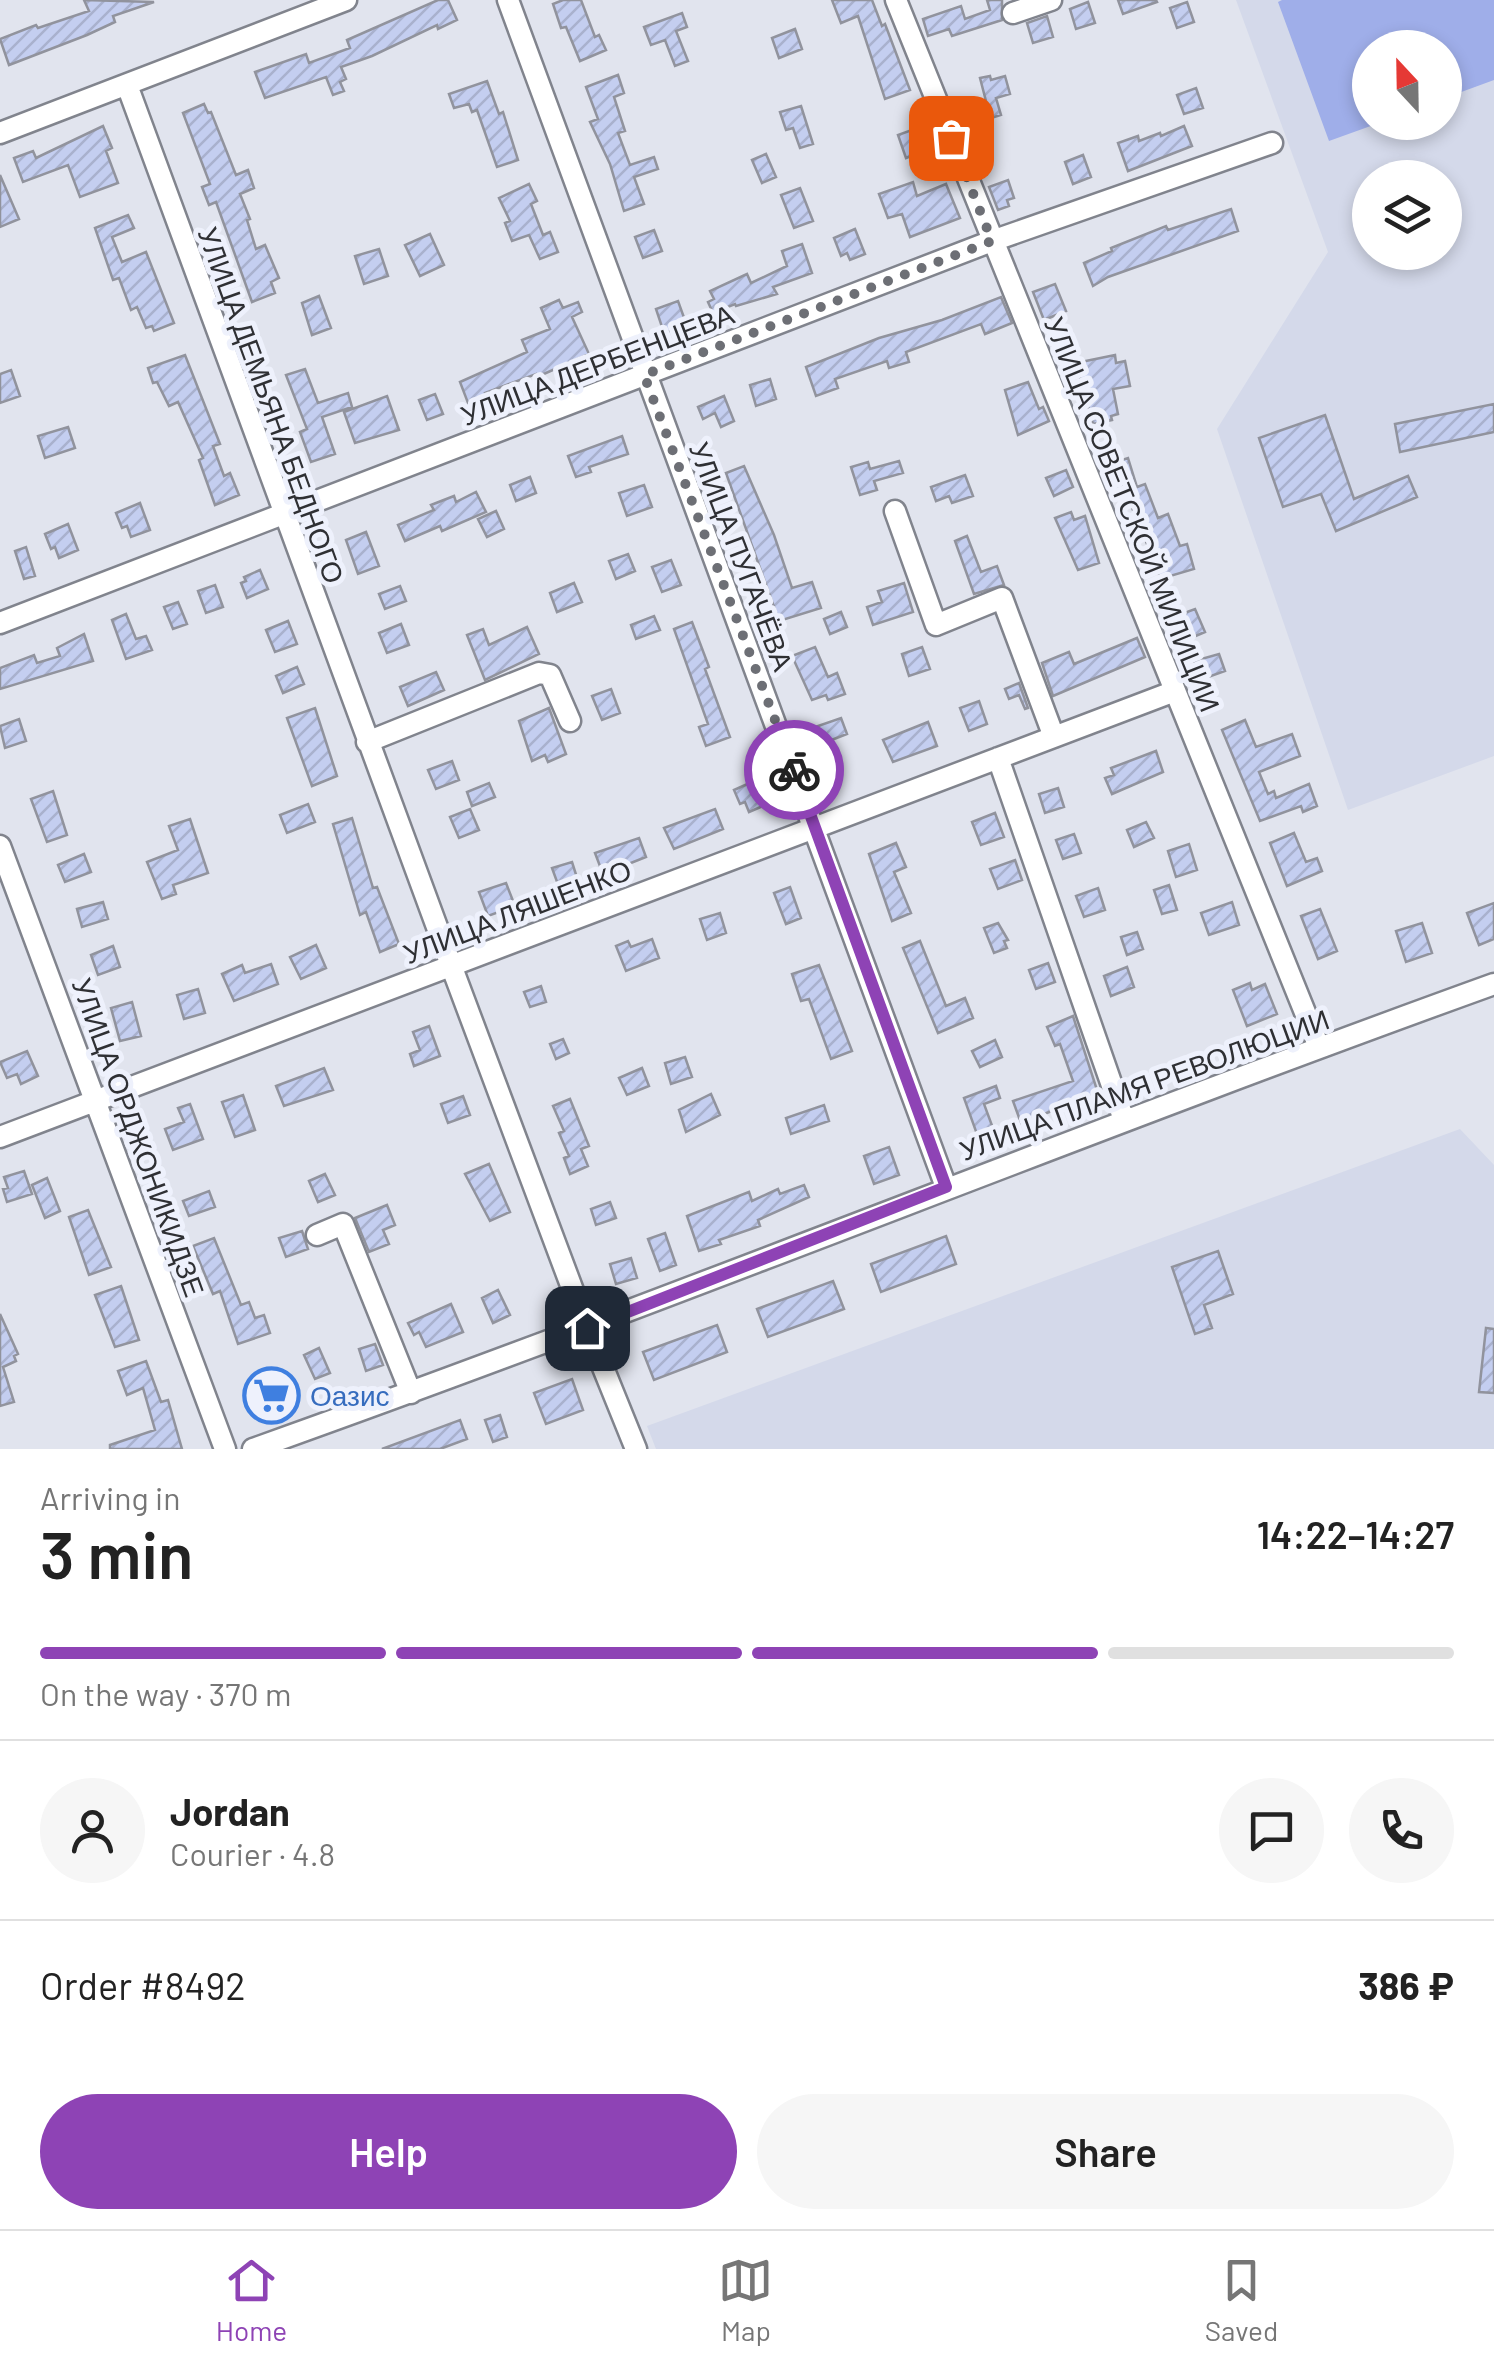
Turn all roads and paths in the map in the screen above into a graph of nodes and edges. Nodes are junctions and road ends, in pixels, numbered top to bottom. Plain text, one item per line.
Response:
1 (346, 0) edge
2 (508, 0) edge
3 (896, 0) edge
4 (1051, 0) edge
5 (1013, 13) dead end
6 (126, 85) junction
7 (0, 133) edge
8 (1272, 143) dead end
9 (992, 241) junction
10 (644, 375) junction
11 (895, 511) dead end
12 (282, 514) junction
13 (0, 623) edge
14 (1175, 691) junction
15 (570, 721) dead end
16 (1054, 736) junction
17 (368, 742) junction
18 (998, 758) junction
19 (815, 826) junction
20 (0, 846) edge
21 (451, 965) junction
22 (1494, 984) edge
23 (1319, 1048) junction
24 (96, 1100) junction
25 (1124, 1120) junction
26 (0, 1137) edge
27 (946, 1187) junction
28 (317, 1235) dead end
29 (587, 1328) junction
30 (411, 1393) junction
31 (225, 1449) edge
32 (253, 1449) edge
33 (636, 1449) edge

1 - 6 street
2 - 10 street, УЛИЦА ПУГАЧЁВА
3 - 9 street, УЛИЦА СОВЕТСКОЙ МИЛИЦИИ
4 - 5 street
6 - 7 street
6 - 12 street, УЛИЦА ДЕМЬЯНА БЕДНОГО
8 - 9 street, УЛИЦА ДЕРБЕНЦЕВА
9 - 10 street, УЛИЦА ДЕРБЕНЦЕВА
9 - 14 street, УЛИЦА СОВЕТСКОЙ МИЛИЦИИ
10 - 12 street, УЛИЦА ДЕРБЕНЦЕВА
10 - 19 street, УЛИЦА ПУГАЧЁВА
11 - 16 street
12 - 13 street, УЛИЦА ДЕРБЕНЦЕВА
12 - 17 street, УЛИЦА ДЕМЬЯНА БЕДНОГО
14 - 16 street, УЛИЦА ЛЯШЕНКО
14 - 23 street, УЛИЦА СОВЕТСКОЙ МИЛИЦИИ
15 - 17 street
16 - 18 street, УЛИЦА ЛЯШЕНКО
17 - 21 street, УЛИЦА ДЕМЬЯНА БЕДНОГО
18 - 19 street, УЛИЦА ЛЯШЕНКО
18 - 25 street
19 - 21 street, УЛИЦА ЛЯШЕНКО
19 - 27 street, УЛИЦА ПУГАЧЁВА
20 - 24 street, УЛИЦА ОРДЖОНИКИДЗЕ
21 - 24 street, УЛИЦА ЛЯШЕНКО
21 - 29 street, УЛИЦА ДЕМЬЯНА БЕДНОГО
22 - 23 street, УЛИЦА ПЛАМЯ РЕВОЛЮЦИИ
23 - 25 street, УЛИЦА ПЛАМЯ РЕВОЛЮЦИИ
24 - 26 street, УЛИЦА ЛЯШЕНКО
24 - 31 street, УЛИЦА ОРДЖОНИКИДЗЕ
25 - 27 street, УЛИЦА ПЛАМЯ РЕВОЛЮЦИИ
27 - 29 street, УЛИЦА ПЛАМЯ РЕВОЛЮЦИИ
28 - 30 street
29 - 30 street, УЛИЦА ПЛАМЯ РЕВОЛЮЦИИ
29 - 33 street, УЛИЦА ДЕМЬЯНА БЕДНОГО
30 - 32 street, УЛИЦА ПЛАМЯ РЕВОЛЮЦИИ

